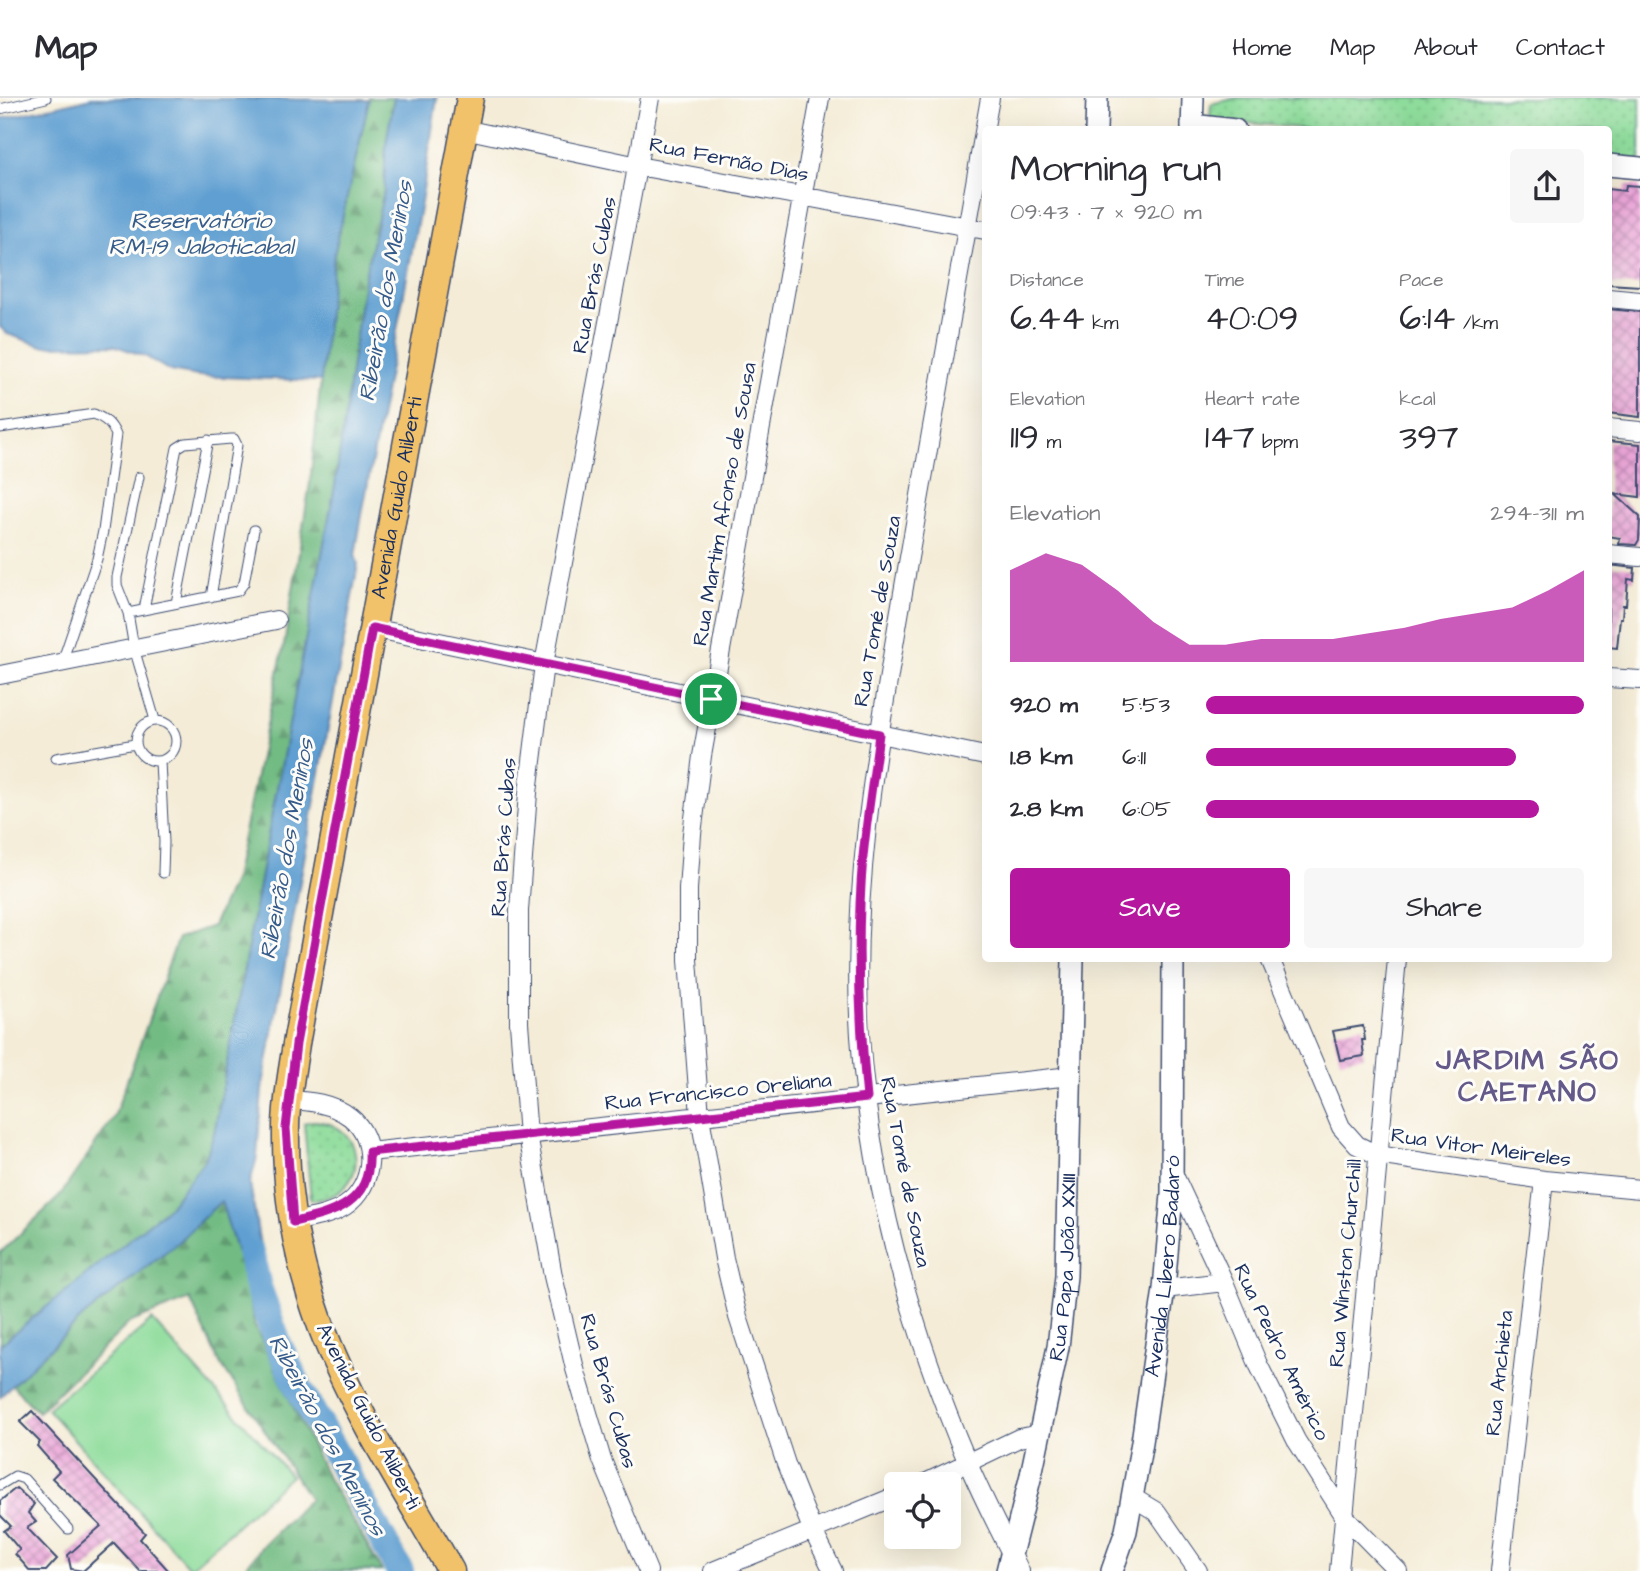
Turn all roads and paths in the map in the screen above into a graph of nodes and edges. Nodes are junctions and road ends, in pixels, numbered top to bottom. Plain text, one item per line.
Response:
1 (46, 98) edge
2 (470, 98) edge
3 (650, 98) edge
4 (820, 98) edge
5 (990, 98) edge
6 (1097, 98) edge
7 (1194, 98) edge
8 (0, 108) edge
9 (985, 126) edge
10 (1096, 126) edge
11 (1192, 126) edge
12 (464, 129) junction
13 (982, 143) edge
14 (1612, 165) edge
15 (638, 166) junction
16 (1640, 168) edge
17 (803, 197) junction
18 (967, 227) junction
19 (982, 230) edge
20 (1612, 298) edge
21 (1640, 301) edge
22 (0, 428) edge
23 (1612, 428) edge
24 (1640, 432) edge
25 (208, 440) junction
26 (139, 477) dead end
27 (254, 530) dead end
28 (1612, 554) edge
29 (1640, 557) edge
30 (211, 597) junction
31 (176, 603) junction
32 (144, 609) junction
33 (128, 613) junction
34 (276, 620) dead end
35 (372, 628) junction
36 (134, 648) junction
37 (62, 662) junction
38 (544, 664) junction
39 (0, 675) edge
40 (1612, 678) edge
41 (1640, 680) edge
42 (711, 699) junction
43 (155, 720) junction
44 (879, 734) junction
45 (135, 744) junction
46 (982, 755) edge
47 (56, 758) dead end
48 (160, 761) junction
49 (163, 873) dead end
50 (1073, 962) edge
51 (1173, 962) edge
52 (1271, 962) edge
53 (1397, 962) edge
54 (1071, 1076) junction
55 (867, 1098) junction
56 (288, 1100) junction
57 (700, 1116) junction
58 (528, 1135) junction
59 (369, 1152) junction
60 (1377, 1155) junction
61 (1172, 1172) junction
62 (1544, 1180) junction
63 (1640, 1189) edge
64 (293, 1222) junction
65 (1224, 1282) junction
66 (1164, 1289) junction
67 (1041, 1434) junction
68 (968, 1464) junction
69 (950, 1472) edge
70 (0, 1485) edge
71 (1132, 1497) junction
72 (884, 1501) edge
73 (1345, 1517) junction
74 (68, 1529) dead end
75 (812, 1529) junction
76 (1013, 1566) edge
77 (451, 1571) edge
78 (648, 1571) edge
79 (713, 1571) edge
80 (833, 1571) edge
81 (1112, 1571) edge
82 (1198, 1571) edge
83 (1339, 1571) edge
84 (1398, 1571) edge
85 (1500, 1571) edge

1 - 8 lane
2 - 12 main road, Avenida Guido Aliberti
3 - 15 street, Rua Brás Cubas
4 - 17 street, Rua Martim Afonso de Sousa
5 - 9 street, Rua Tomé de Souza
6 - 10 street
7 - 11 street
12 - 15 street, Rua Fernão Dias
12 - 35 main road, Avenida Guido Aliberti
13 - 18 street, Rua Tomé de Souza
14 - 16 street
15 - 17 street, Rua Fernão Dias
15 - 38 street, Rua Brás Cubas
17 - 18 street, Rua Fernão Dias
17 - 42 street, Rua Martim Afonso de Sousa
18 - 19 street, Rua Fernão Dias
18 - 44 street, Rua Tomé de Souza
20 - 21 street
22 - 37 lane
23 - 24 street
25 - 30 lane
25 - 31 lane
25 - 32 lane
26 - 33 lane
27 - 30 lane
28 - 29 street
30 - 31 lane
31 - 32 lane
32 - 33 lane
33 - 36 lane
34 - 36 street
35 - 38 street
35 - 56 main road, Avenida Guido Aliberti
36 - 37 street
36 - 43 lane
37 - 39 street
38 - 42 street
38 - 58 street, Rua Brás Cubas
40 - 41 street
42 - 44 street
42 - 57 street, Rua Martim Afonso de Sousa
43 - 45 lane
43 - 48 lane
44 - 46 street
44 - 55 street, Rua Tomé de Souza
45 - 47 lane
45 - 48 lane
48 - 49 lane
50 - 54 street, Rua Papa João XXIII
51 - 61 street, Avenida Líbero Badaró
52 - 60 street, Rua Vitor Meireles
53 - 60 street, Rua Winston Churchill
54 - 55 street, Rua Francisco Oreliana
54 - 67 street, Rua Papa João XXIII
55 - 57 street, Rua Francisco Oreliana
55 - 68 street, Rua Tomé de Souza
56 - 59 street
56 - 64 main road, Avenida Guido Aliberti
57 - 58 street, Rua Francisco Oreliana
57 - 75 street, Rua Martim Afonso de Sousa
58 - 59 street, Rua Francisco Oreliana
58 - 78 street, Rua Brás Cubas
59 - 64 street
60 - 62 street, Rua Vitor Meireles
60 - 73 street, Rua Winston Churchill
61 - 65 street, Rua Pedro Américo
61 - 66 street, Avenida Líbero Badaró
62 - 63 street, Rua Vitor Meireles
62 - 85 street, Rua Anchieta
64 - 77 main road, Avenida Guido Aliberti
65 - 66 street
65 - 73 street, Rua Pedro Américo
66 - 71 street, Avenida Líbero Badaró
67 - 68 street
67 - 76 street, Rua Papa João XXIII
68 - 69 street
68 - 76 street, Rua Tomé de Souza
70 - 74 lane
71 - 81 street, Avenida Líbero Badaró
71 - 82 street
72 - 75 street
73 - 83 street, Rua Winston Churchill
73 - 84 street, Rua Pedro Américo
75 - 79 street
75 - 80 street, Rua Martim Afonso de Sousa

